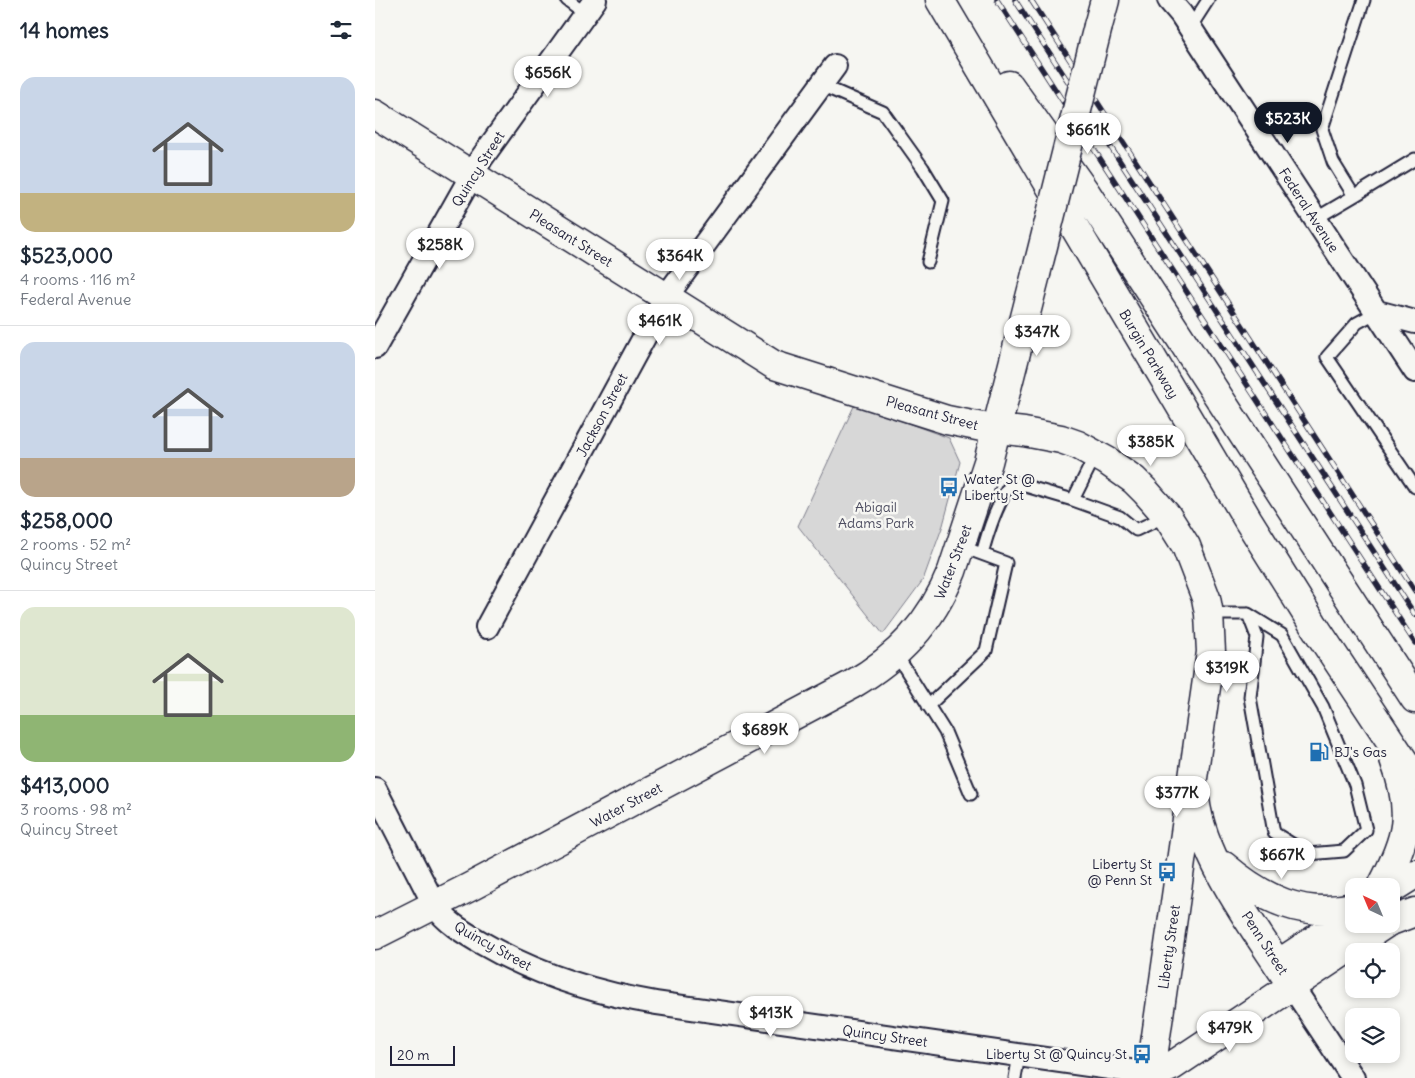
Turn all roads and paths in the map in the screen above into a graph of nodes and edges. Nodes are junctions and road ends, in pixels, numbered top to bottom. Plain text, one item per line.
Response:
1 (567, 0) edge
2 (940, 0) edge
3 (950, 0) edge
4 (1105, 0) edge
5 (1169, 0) edge
6 (1208, 0) edge
7 (1364, 0) edge
8 (590, 7) edge
9 (1190, 28) junction
10 (835, 66) dead end
11 (821, 85) junction
12 (375, 114) edge
13 (1415, 159) edge
14 (471, 175) junction
15 (1354, 196) junction
16 (1315, 219) junction
17 (928, 262) dead end
18 (665, 297) junction
19 (1377, 312) junction
20 (1415, 322) edge
21 (375, 346) edge
22 (1415, 371) edge
23 (997, 430) junction
24 (1096, 454) junction
25 (1415, 487) edge
26 (1073, 500) junction
27 (1167, 516) junction
28 (971, 550) junction
29 (1209, 614) junction
30 (1248, 614) junction
31 (487, 627) dead end
32 (895, 654) junction
33 (1415, 699) edge
34 (928, 706) junction
35 (1371, 711) junction
36 (1193, 770) junction
37 (1415, 778) edge
38 (375, 789) edge
39 (971, 794) dead end
40 (1212, 855) junction
41 (1415, 874) edge
42 (1386, 878) edge
43 (1400, 883) edge
44 (1415, 904) edge
45 (435, 906) junction
46 (1345, 908) edge
47 (1415, 912) edge
48 (1400, 914) edge
49 (1400, 917) edge
50 (1345, 922) edge
51 (1367, 933) edge
52 (375, 935) edge
53 (1285, 975) junction
54 (1019, 1055) junction
55 (1078, 1071) edge
56 (1151, 1076) edge
57 (1015, 1078) edge
58 (1353, 1078) edge

1 - 8 lane
2 - 35 main road, Burgin Parkway
3 - 33 main road
4 - 23 main road, Water Street, bridge
5 - 9 street, Federal Avenue
6 - 9 lane
7 - 15 lane
8 - 14 street, Quincy Street
9 - 16 street, Federal Avenue
10 - 11 street, Jackson Street
11 - 17 lane
11 - 18 street, Jackson Street
12 - 14 main road, Pleasant Street
13 - 15 lane
14 - 18 main road, Pleasant Street
14 - 21 street, Quincy Street
15 - 16 lane
16 - 19 street, Federal Avenue
18 - 23 main road, Pleasant Street
18 - 31 street, Jackson Street
19 - 20 street
19 - 22 street, Federal Avenue
19 - 25 lane
23 - 24 main road, Liberty Street
23 - 28 main road, Water Street
24 - 26 lane
24 - 27 main road, Liberty Street
26 - 27 lane
26 - 28 lane
27 - 29 main road, Liberty Street
28 - 32 main road, Water Street
28 - 34 lane
29 - 30 lane
29 - 36 main road, Liberty Street
30 - 30 lane
32 - 34 lane
32 - 45 main road, Water Street
34 - 39 lane
35 - 37 main road, Burgin Parkway
35 - 42 main road
36 - 40 main road, Penn Street
36 - 56 main road, Liberty Street
38 - 45 street, Quincy Street
40 - 46 main road
40 - 53 main road, Penn Street
41 - 43 main road
44 - 48 main road
45 - 52 main road, Water Street
45 - 54 street, Quincy Street
47 - 49 main road
50 - 53 main road
51 - 53 main road
53 - 56 main road
53 - 58 street, Penn Street
54 - 55 street, Quincy Street
54 - 57 lane
55 - 56 street, Quincy Street

